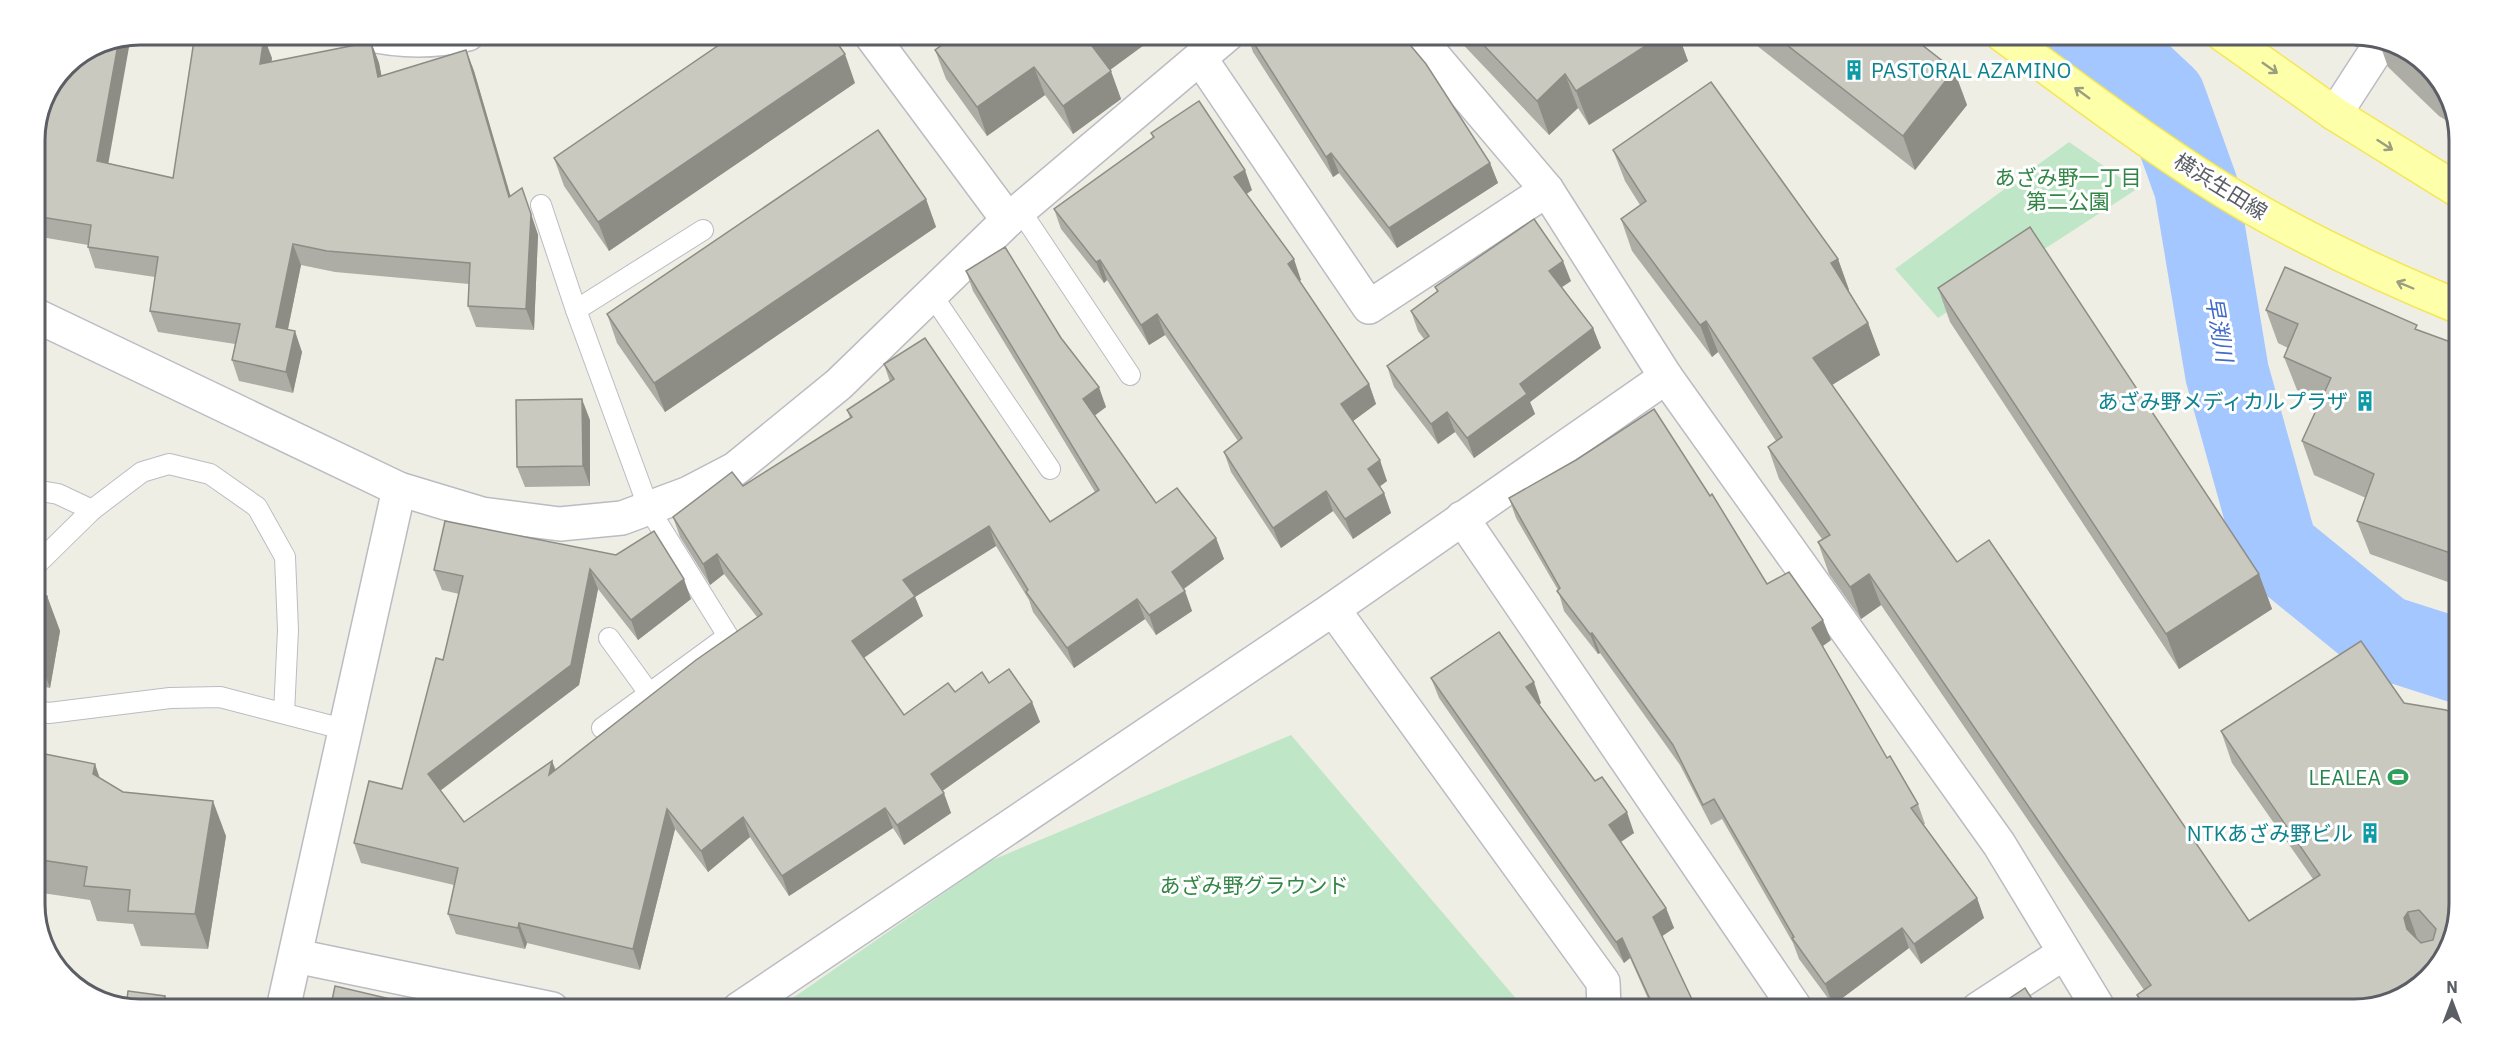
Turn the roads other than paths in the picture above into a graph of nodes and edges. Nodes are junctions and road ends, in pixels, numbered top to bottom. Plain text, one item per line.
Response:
1 (879, 45) edge
2 (1215, 45) edge
3 (1424, 45) edge
4 (2016, 45) edge
5 (2238, 45) edge
6 (2377, 49) edge
7 (1200, 58) junction
8 (2335, 114) junction
9 (2449, 185) edge
10 (1547, 190) junction
11 (541, 205) dead end
12 (1014, 215) junction
13 (703, 230) dead end
14 (932, 295) junction
15 (2449, 303) edge
16 (576, 310) junction
17 (45, 320) edge
18 (1130, 375) dead end
19 (1666, 377) junction
20 (1050, 469) dead end
21 (399, 489) junction
22 (45, 492) edge
23 (649, 509) junction
24 (92, 510) junction
25 (1462, 518) junction
26 (45, 556) edge
27 (1333, 609) junction
28 (609, 638) dead end
29 (649, 693) junction
30 (45, 712) edge
31 (284, 713) junction
32 (602, 728) dead end
33 (347, 730) junction
34 (2064, 953) junction
35 (296, 956) junction
36 (286, 999) edge
37 (500, 999) edge
38 (755, 999) edge
39 (1604, 999) edge
40 (1789, 999) edge
41 (1995, 999) edge
42 (2092, 999) edge

1 - 12 street
2 - 7 street
3 - 10 street
15 -> 4 main road, 横浜生田線
5 -> 8 main road
6 - 8 street
7 - 10 street
7 - 12 street
8 -> 9 main road
10 - 19 street
11 - 16 lane
12 - 14 street
12 - 18 lane
13 - 16 lane
14 - 20 lane
14 - 23 street
16 - 23 lane
17 - 21 street
19 - 25 street
19 - 34 street
21 - 23 street
21 - 33 street
22 - 24 lane
23 - 29 lane
24 - 26 lane
24 - 31 lane
25 - 27 street
25 - 40 street
27 - 38 street
27 - 39 street
28 - 29 lane
29 - 32 lane
30 - 31 lane
31 - 33 lane
33 - 35 street
34 - 41 street
34 - 42 street
35 - 36 street
35 - 37 street

